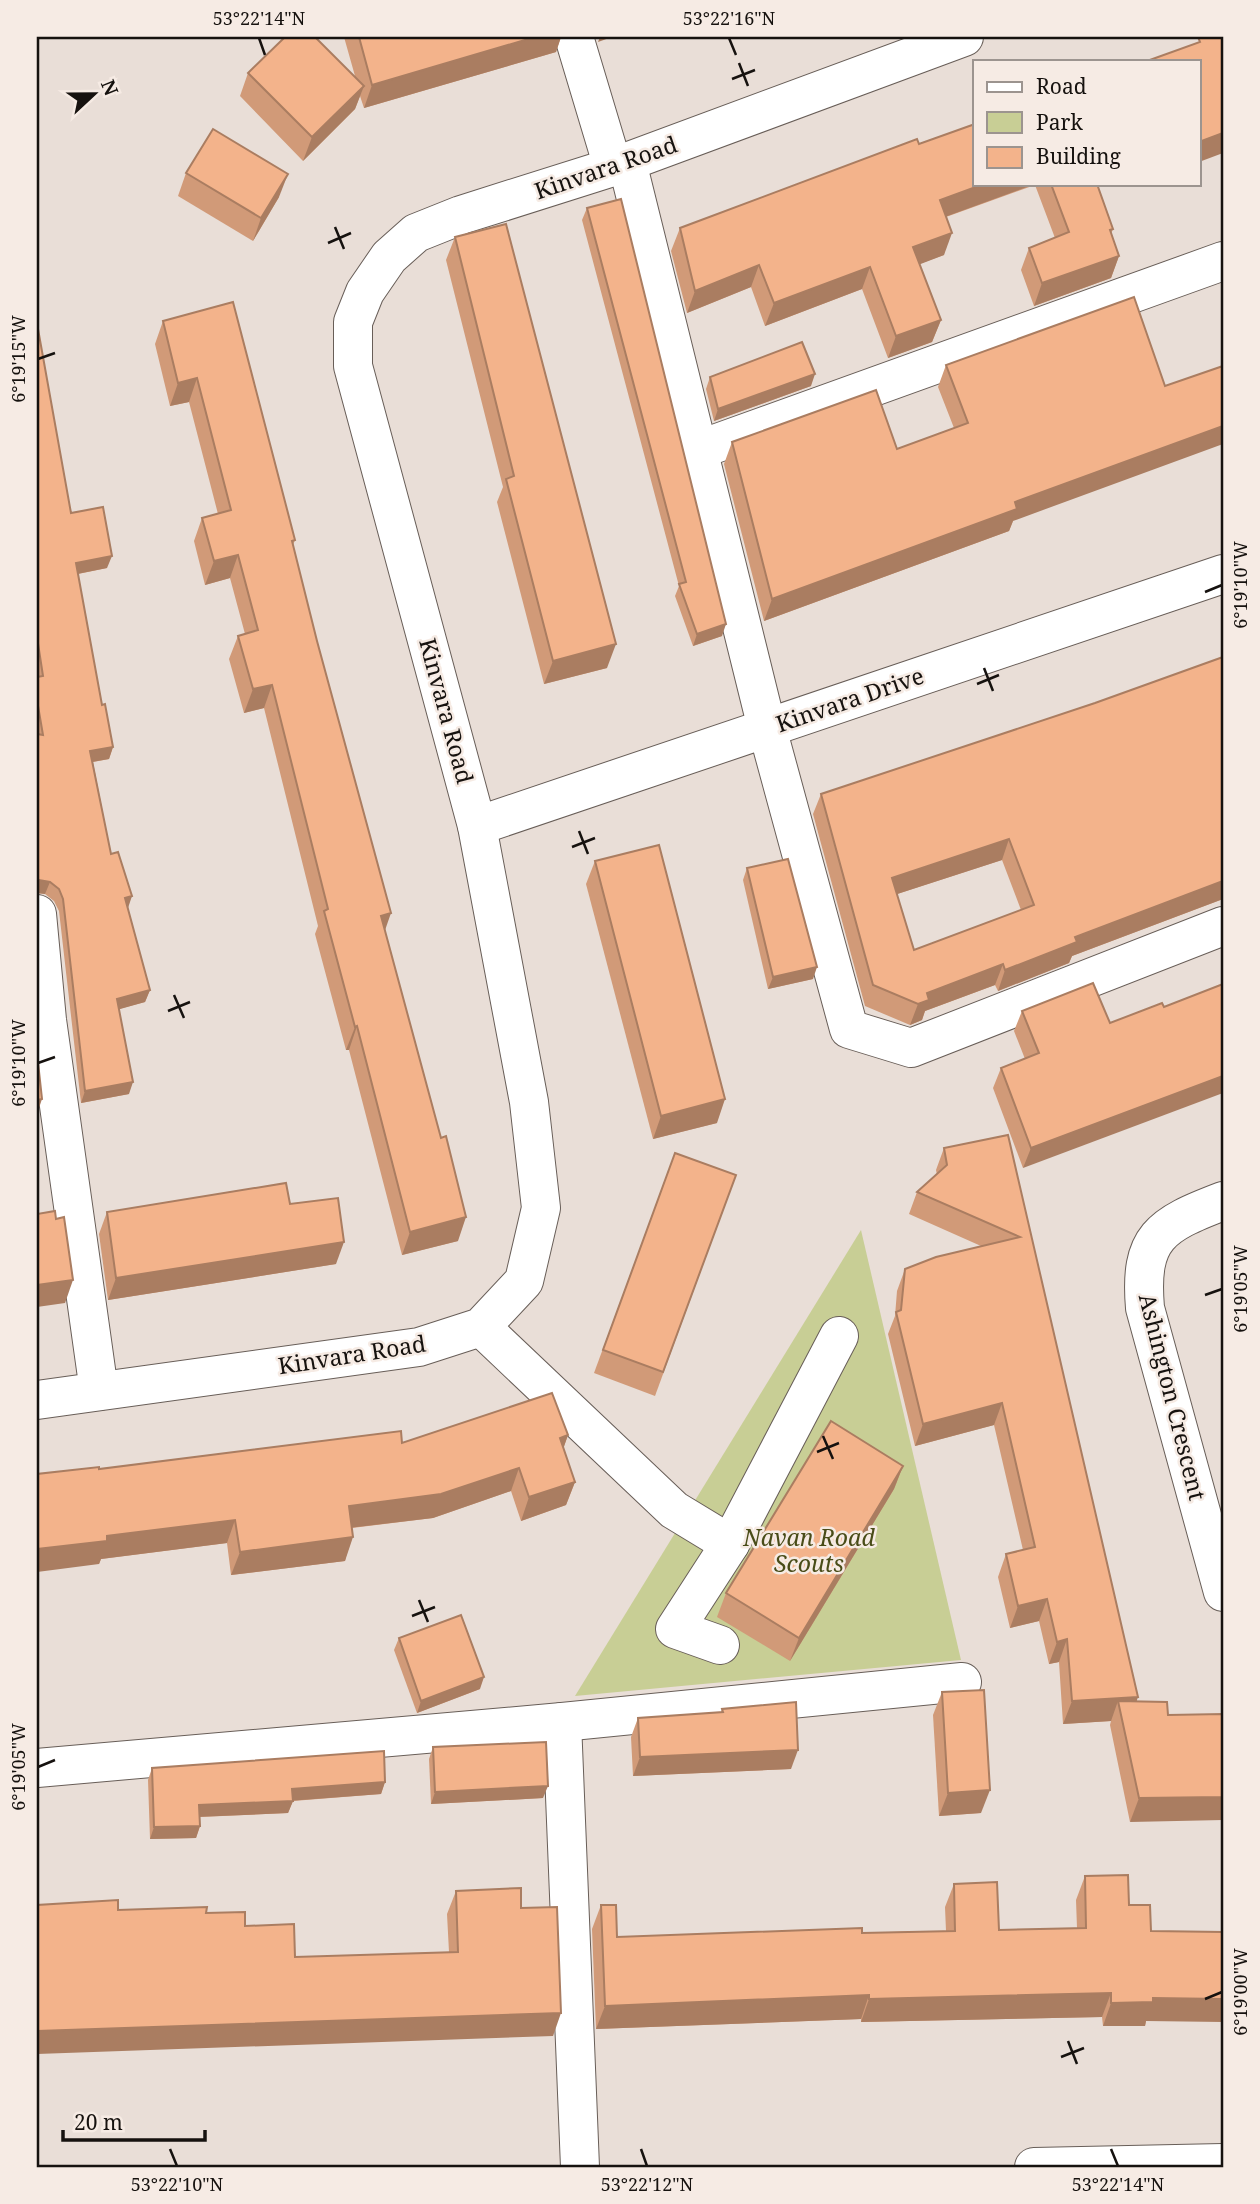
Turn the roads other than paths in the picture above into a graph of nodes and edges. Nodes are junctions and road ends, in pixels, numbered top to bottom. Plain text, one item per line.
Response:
1 (574, 37) edge
2 (964, 37) edge
3 (620, 165) junction
4 (1223, 261) edge
5 (698, 450) junction
6 (1223, 574) edge
7 (767, 728) junction
8 (477, 826) junction
9 (37, 914) edge
10 (1223, 926) edge
11 (52, 1161) edge
12 (1223, 1201) edge
13 (481, 1327) junction
14 (839, 1336) dead end
15 (99, 1391) junction
16 (37, 1400) edge
17 (730, 1544) junction
18 (1223, 1592) edge
19 (720, 1645) dead end
20 (962, 1682) dead end
21 (562, 1722) junction
22 (37, 1768) edge
23 (1223, 2163) edge
24 (580, 2167) edge
25 (1034, 2167) edge

1 - 3 street
2 - 3 street, Kinvara Road
3 - 5 street
3 - 8 street, Kinvara Road
4 - 5 street
5 - 7 street
6 - 7 street, Kinvara Drive
7 - 8 street, Kinvara Drive
7 - 10 street
8 - 13 street, Kinvara Road
9 - 11 street
11 - 15 street
12 - 18 street, Ashington Crescent
13 - 15 street, Kinvara Road
13 - 17 street
14 - 17 street
15 - 16 street, Kinvara Road
17 - 19 street
20 - 21 street
21 - 22 street
21 - 24 street
23 - 25 street

